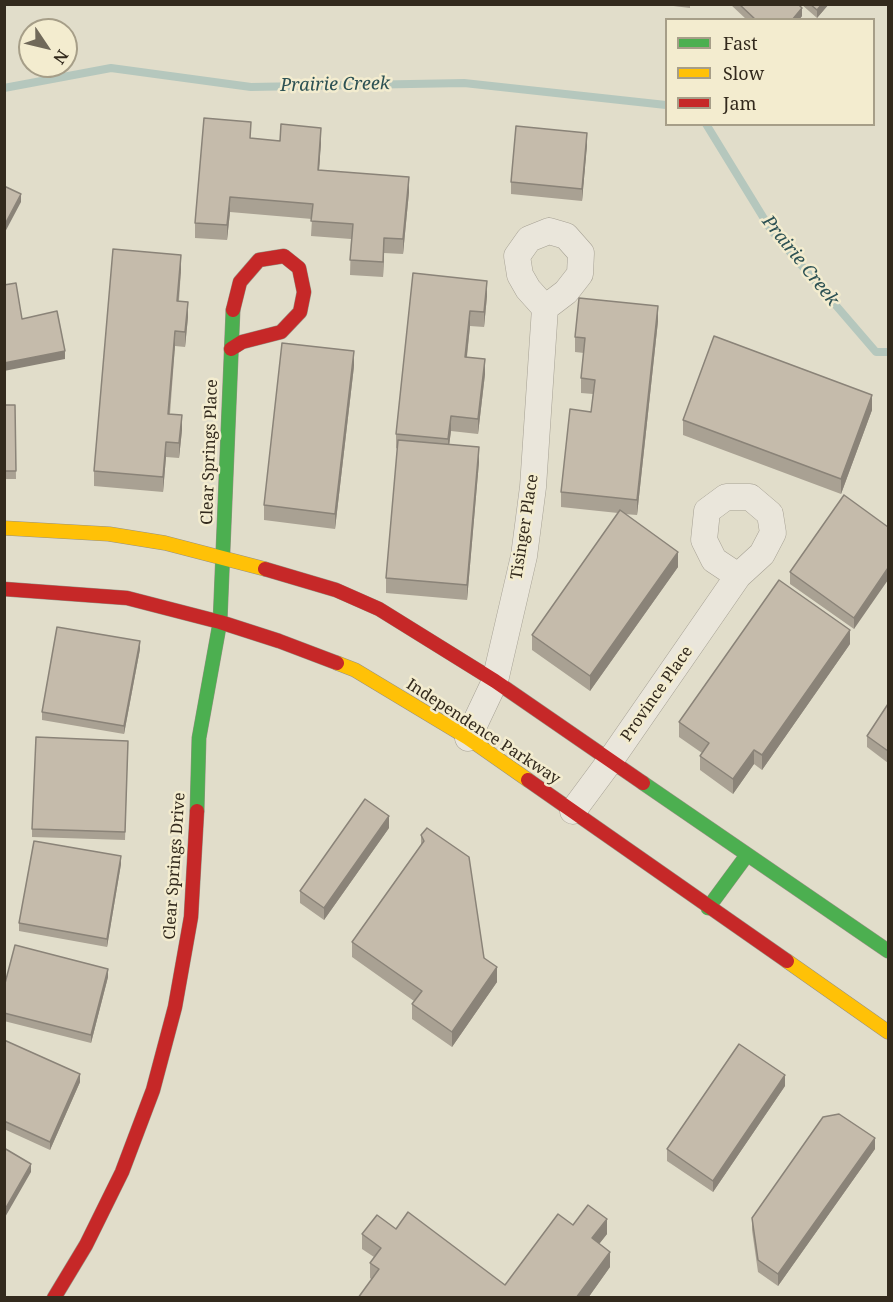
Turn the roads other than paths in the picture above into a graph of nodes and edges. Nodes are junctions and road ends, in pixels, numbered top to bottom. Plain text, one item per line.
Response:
1 (545, 308) dead end
2 (231, 349) junction
3 (4, 528) edge
4 (222, 557) junction
5 (738, 576) dead end
6 (4, 589) edge
7 (220, 622) junction
8 (495, 681) junction
9 (468, 738) junction
10 (610, 761) junction
11 (573, 811) junction
12 (747, 855) junction
13 (708, 908) junction
14 (888, 951) edge
15 (888, 1032) edge
16 (54, 1298) edge

1 - 8 street, Tisinger Place
2 - 2 main road, Clear Springs Place
2 - 4 main road, Clear Springs Place
3 - 4 main road
4 - 7 main road, Clear Springs Drive
4 - 8 main road
5 - 10 street, Province Place
6 - 7 main road, Independence Parkway
7 - 9 main road, Independence Parkway
7 - 16 main road, Clear Springs Drive
8 - 9 street, Tisinger Place
8 - 10 main road
9 - 11 main road, Independence Parkway
10 - 11 street, Province Place
10 - 12 main road
11 - 13 main road, Independence Parkway
12 - 13 main road
12 - 14 main road
13 - 15 main road, Independence Parkway

